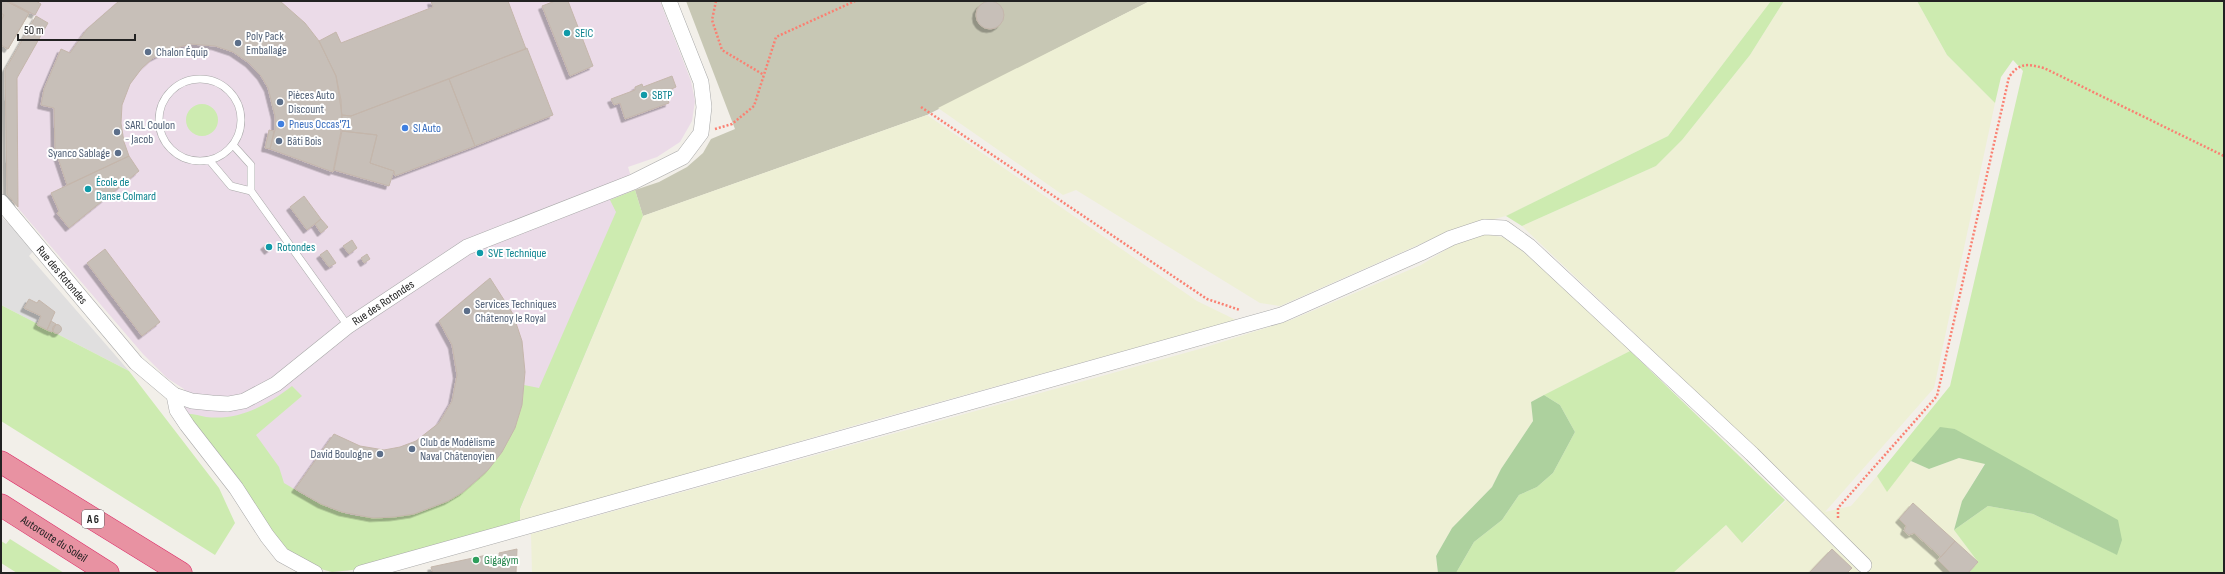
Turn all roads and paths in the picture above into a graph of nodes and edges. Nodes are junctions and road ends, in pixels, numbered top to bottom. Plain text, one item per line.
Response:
1 (669, 1) edge
2 (716, 1) edge
3 (855, 1) edge
4 (764, 75) junction
5 (921, 107) dead end
6 (701, 133) junction
7 (233, 145) junction
8 (2224, 156) edge
9 (210, 161) junction
10 (250, 191) junction
11 (1, 202) edge
12 (1246, 312) dead end
13 (348, 326) junction
14 (174, 395) junction
15 (1, 462) edge
16 (1, 505) edge
17 (1838, 539) junction
18 (1864, 565) dead end
19 (108, 573) edge
20 (181, 573) edge
21 (315, 573) edge
22 (361, 573) edge

1 - 6 street
2 - 4 path
3 - 4 path
4 - 6 path
5 - 12 path
6 - 13 street, Rue des Rotondes
7 - 9 lane
7 - 9 lane
7 - 10 lane
8 - 17 path
9 - 10 lane
10 - 13 lane
11 - 14 street, Rue des Rotondes
13 - 14 street, Rue des Rotondes
14 - 21 street
15 - 20 highway, A 6
16 - 19 highway, Autoroute du Soleil
17 - 18 street
17 - 22 street

